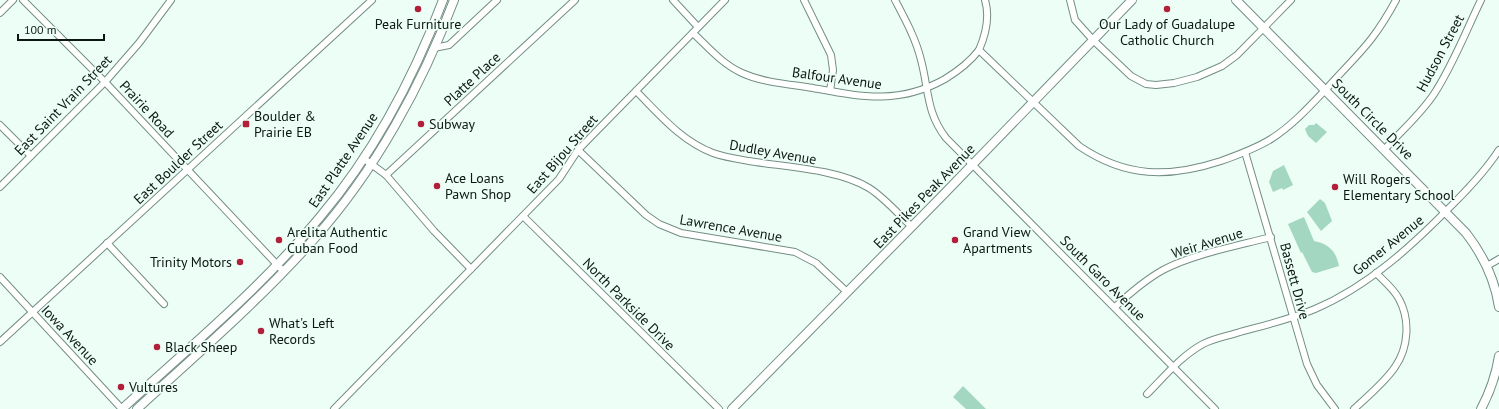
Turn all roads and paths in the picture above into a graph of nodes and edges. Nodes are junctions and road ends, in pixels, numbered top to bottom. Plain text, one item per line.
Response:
1 (13, 0) edge
2 (24, 0) edge
3 (172, 0) edge
4 (372, 0) edge
5 (443, 0) edge
6 (454, 0) edge
7 (497, 0) edge
8 (575, 0) edge
9 (673, 0) edge
10 (725, 0) edge
11 (804, 0) edge
12 (895, 0) edge
13 (985, 0) edge
14 (1070, 0) edge
15 (1132, 0) edge
16 (1236, 0) edge
17 (1291, 0) edge
18 (1396, 0) edge
19 (1481, 0) edge
20 (0, 13) edge
21 (435, 21) junction
22 (698, 27) junction
23 (1264, 28) junction
24 (693, 33) junction
25 (1093, 40) junction
26 (434, 48) junction
27 (979, 50) junction
28 (416, 62) junction
29 (105, 82) junction
30 (926, 88) junction
31 (1325, 90) junction
32 (636, 91) junction
33 (830, 91) junction
34 (412, 95) junction
35 (1033, 102) junction
36 (0, 125) edge
37 (1385, 149) junction
38 (578, 150) junction
39 (1499, 150) edge
40 (1245, 152) junction
41 (31, 156) junction
42 (363, 158) junction
43 (371, 164) junction
44 (973, 164) junction
45 (187, 170) junction
46 (386, 175) junction
47 (0, 187) edge
48 (1446, 211) junction
49 (523, 216) junction
50 (912, 227) junction
51 (1271, 237) junction
52 (107, 243) junction
53 (1499, 260) edge
54 (277, 265) junction
55 (1487, 266) junction
56 (471, 269) junction
57 (284, 272) junction
58 (1376, 273) junction
59 (0, 277) edge
60 (847, 292) junction
61 (164, 304) dead end
62 (1115, 307) junction
63 (1499, 307) edge
64 (33, 312) junction
65 (1293, 318) junction
66 (0, 342) edge
67 (1499, 356) edge
68 (1174, 368) junction
69 (1146, 394) dead end
70 (122, 409) edge
71 (137, 409) edge
72 (334, 409) edge
73 (719, 409) edge
74 (732, 409) edge
75 (1215, 409) edge
76 (1335, 409) edge
77 (1354, 409) edge
78 (1480, 409) edge

1 - 20 street
2 - 29 street, Prairie Road
3 - 29 street, East Saint Vrain Street
4 - 45 street, East Boulder Street
5 - 21 main road, East Platte Avenue
6 - 26 main road, East Platte Avenue
7 - 26 street
8 - 46 street, Platte Place
9 - 22 street
10 - 22 street, East Bijou Street
11 - 33 street
12 - 30 street, South Garo Avenue
13 - 27 street
14 - 25 street
15 - 25 main road, East Pikes Peak Avenue
16 - 23 main road, South Circle Drive
17 - 23 street
18 - 31 street
19 - 37 street, Hudson Street
21 - 26 main road
21 - 28 main road, East Platte Avenue
22 - 24 street, East Bijou Street
23 - 25 street
23 - 31 main road, South Circle Drive
24 - 32 street, East Bijou Street
24 - 33 street, Balfour Avenue
25 - 35 main road, East Pikes Peak Avenue
26 - 34 main road, East Platte Avenue
27 - 30 street, Balfour Avenue
27 - 35 street
28 - 34 main road
28 - 42 main road, East Platte Avenue
29 - 41 street, East Saint Vrain Street
29 - 45 street, Prairie Road
30 - 33 street, Balfour Avenue
30 - 44 street, South Garo Avenue
31 - 37 main road, South Circle Drive
31 - 40 street
32 - 38 street, East Bijou Street
32 - 50 street, Dudley Avenue
34 - 43 main road, East Platte Avenue
35 - 40 street
35 - 44 main road, East Pikes Peak Avenue
36 - 41 street
37 - 48 main road, South Circle Drive
38 - 49 street, East Bijou Street
38 - 60 street, Lawrence Avenue
39 - 48 street, Gomer Avenue
40 - 51 street, Bassett Drive
41 - 47 street, East Saint Vrain Street
42 - 43 street
42 - 54 main road, East Platte Avenue
43 - 46 street
43 - 57 main road, East Platte Avenue
44 - 50 main road, East Pikes Peak Avenue
44 - 62 street, South Garo Avenue
45 - 52 street, East Boulder Street
45 - 54 street, Prairie Road
46 - 56 street
48 - 55 main road, South Circle Drive
48 - 58 street, Gomer Avenue
49 - 56 street, East Bijou Street
49 - 73 street, North Parkside Drive
50 - 60 main road, East Pikes Peak Avenue
51 - 62 street, Weir Avenue
51 - 65 street, Bassett Drive
52 - 61 street
52 - 64 street, East Boulder Street
53 - 55 street
54 - 57 street, Prairie Road
54 - 70 main road, East Platte Avenue
55 - 63 main road, South Circle Drive
56 - 72 street, East Bijou Street
57 - 71 main road, East Platte Avenue
58 - 65 street, Gomer Avenue
58 - 77 street
59 - 64 street, Iowa Avenue
60 - 74 main road, East Pikes Peak Avenue
62 - 68 street, South Garo Avenue
64 - 66 street, East Boulder Street
64 - 70 street, Iowa Avenue
65 - 68 street, Gomer Avenue
65 - 76 street, Bassett Drive
67 - 78 main road
68 - 69 street, Gomer Avenue
68 - 75 street, South Garo Avenue

